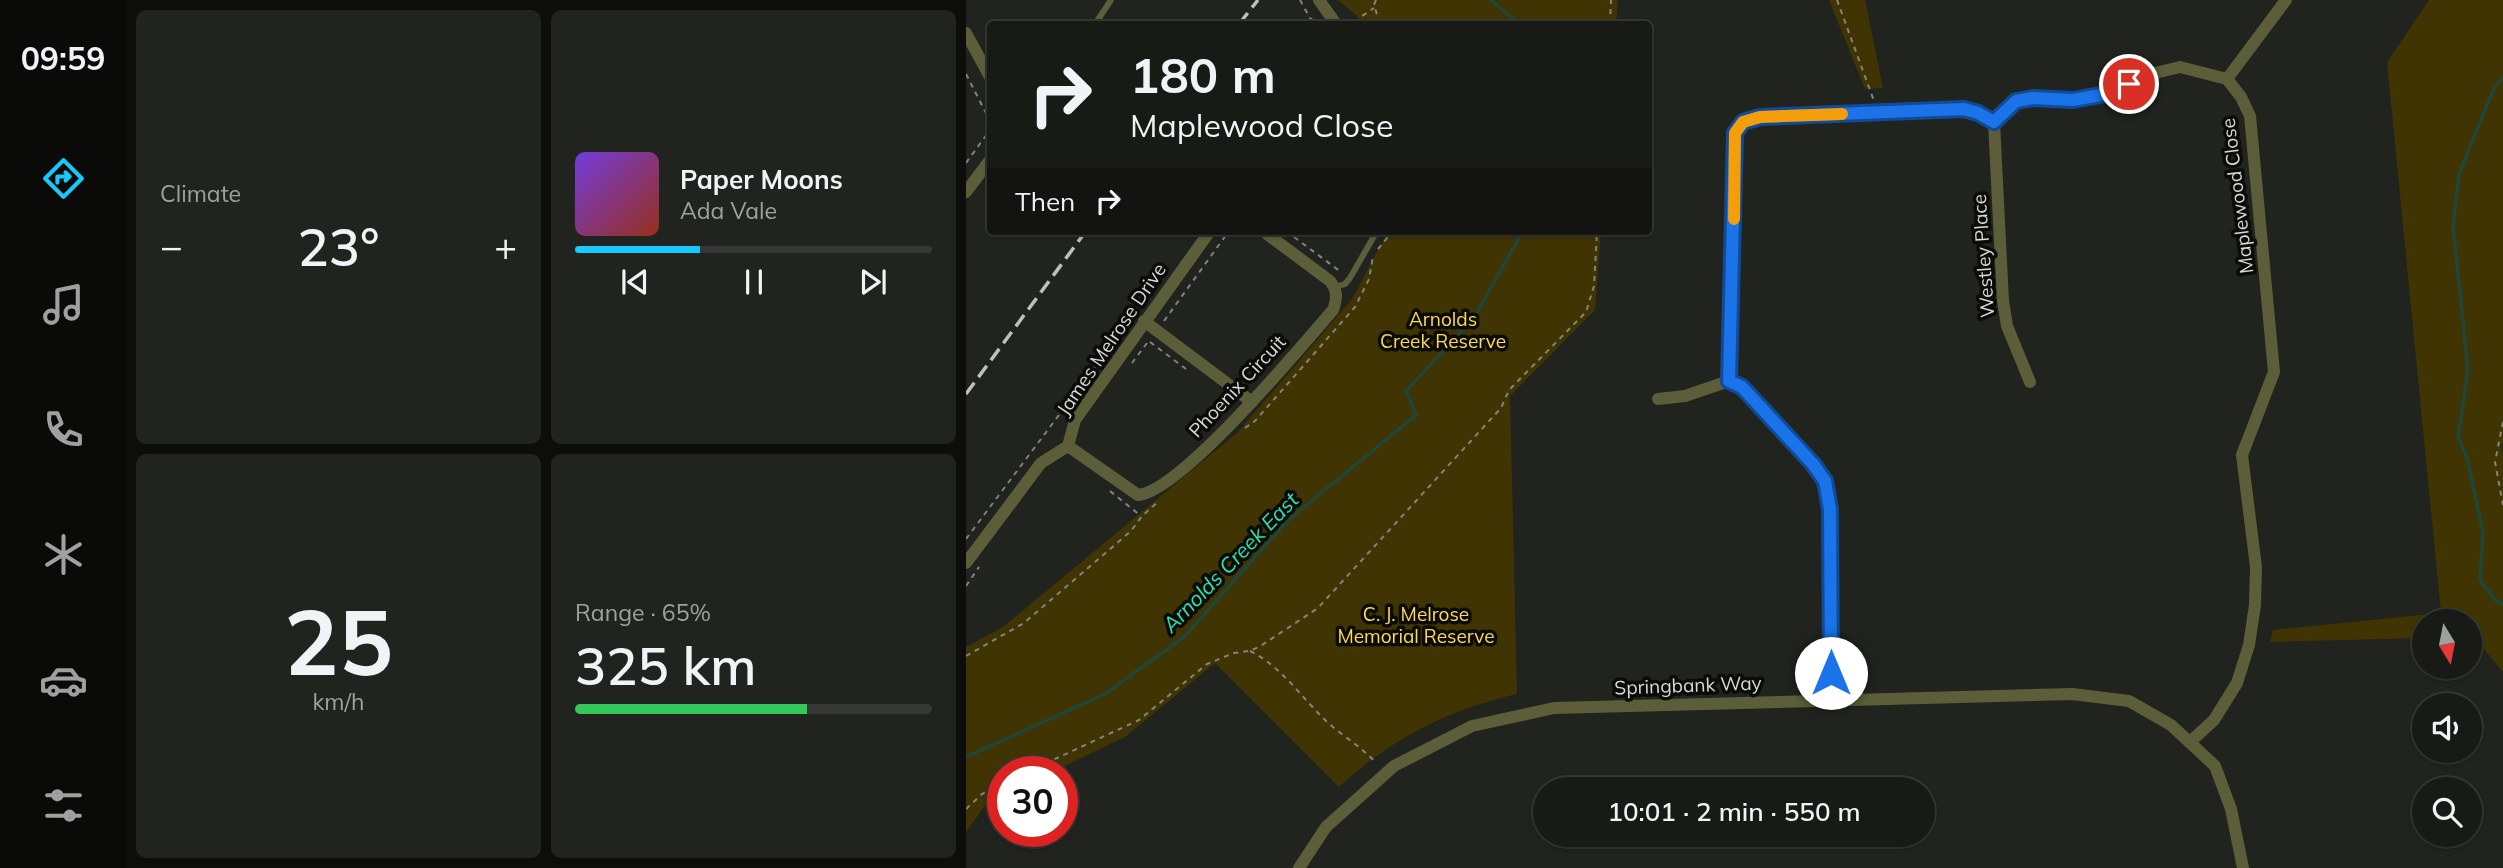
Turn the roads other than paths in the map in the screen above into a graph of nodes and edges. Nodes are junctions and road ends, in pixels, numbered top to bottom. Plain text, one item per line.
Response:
1 (1111, 0) edge
2 (1319, 0) edge
3 (2286, 0) edge
4 (1097, 21) edge
5 (1334, 21) edge
6 (966, 33) edge
7 (987, 72) edge
8 (2227, 79) junction
9 (1994, 122) junction
10 (987, 164) edge
11 (966, 192) edge
12 (1207, 235) edge
13 (1268, 235) edge
14 (1375, 235) edge
15 (1335, 287) junction
16 (1139, 318) junction
17 (1729, 381) junction
18 (2031, 382) dead end
19 (1658, 399) dead end
20 (1252, 402) junction
21 (1068, 446) junction
22 (966, 563) edge
23 (1831, 701) junction
24 (2190, 742) junction
25 (1299, 868) edge
26 (2243, 868) edge

1 - 4 lane
2 - 5 street
3 - 8 street
6 - 7 street
8 - 9 street
8 - 24 street, Maplewood Close
9 - 17 street
9 - 18 street, Westley Place
10 - 11 street
12 - 16 street, James Melrose Drive
13 - 15 street
14 - 15 lane
15 - 20 street, Phoenix Circuit
16 - 20 street
16 - 21 street, James Melrose Drive
17 - 19 street
17 - 23 street
20 - 21 street, Phoenix Circuit
21 - 22 street, James Melrose Drive
23 - 24 street, Springbank Way
23 - 25 street, Springbank Way
24 - 26 street, Springbank Way

